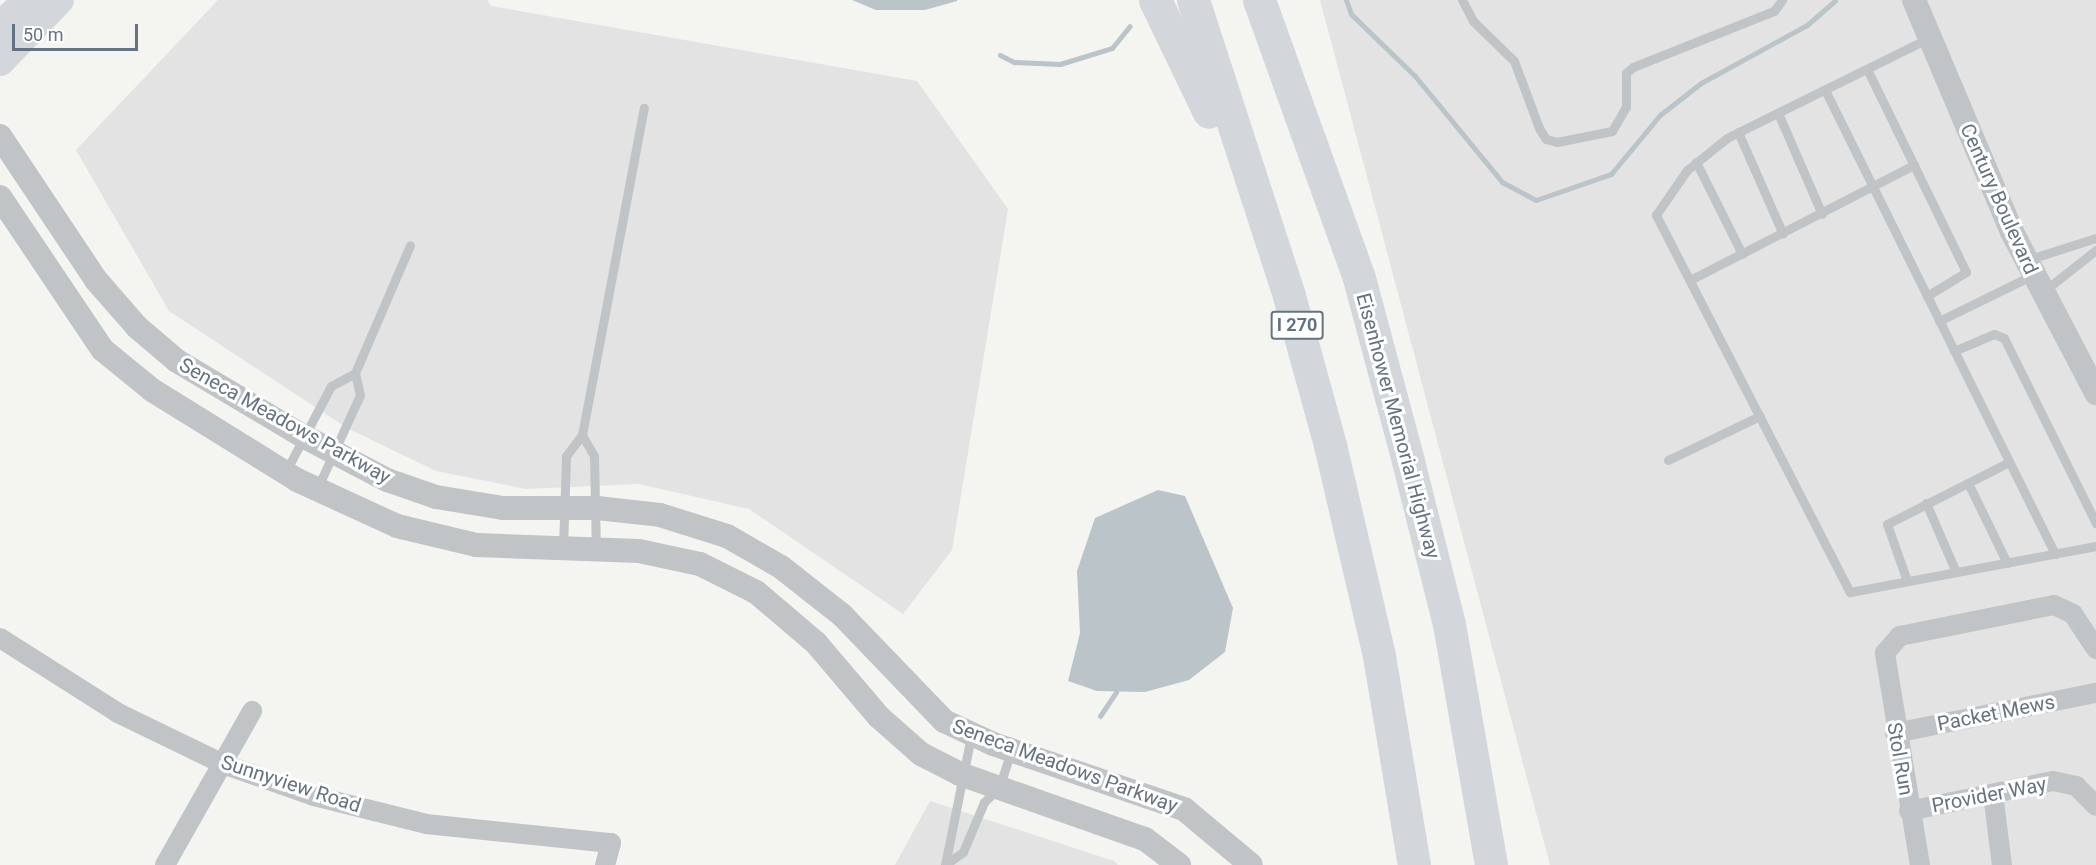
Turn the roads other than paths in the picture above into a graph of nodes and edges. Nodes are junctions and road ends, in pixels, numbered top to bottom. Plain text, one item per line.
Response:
1 (28, 0) edge
2 (59, 0) edge
3 (1155, 0) edge
4 (1192, 0) edge
5 (1259, 0) edge
6 (1281, 0) edge
7 (1462, 0) edge
8 (1782, 0) edge
9 (1914, 0) edge
10 (0, 27) edge
11 (1930, 38) junction
12 (0, 61) edge
13 (1867, 69) junction
14 (1825, 90) junction
15 (644, 108) dead end
16 (1779, 113) junction
17 (1738, 132) junction
18 (0, 136) edge
19 (1696, 162) junction
20 (1914, 165) junction
21 (1874, 188) junction
22 (0, 197) edge
23 (1822, 214) junction
24 (1783, 234) junction
25 (2096, 238) edge
26 (410, 245) dead end
27 (2096, 250) edge
28 (1742, 254) junction
29 (2034, 276) junction
30 (1359, 278) junction
31 (1690, 280) junction
32 (1927, 296) junction
33 (1939, 321) junction
34 (1954, 351) junction
35 (355, 373) junction
36 (2096, 393) edge
37 (1760, 416) junction
38 (582, 435) junction
39 (303, 436) junction
40 (335, 452) junction
41 (1668, 460) dead end
42 (2009, 462) junction
43 (285, 472) junction
44 (1968, 483) junction
45 (317, 489) junction
46 (1926, 503) junction
47 (565, 508) junction
48 (597, 508) junction
49 (2096, 523) edge
50 (2096, 546) edge
51 (563, 548) junction
52 (596, 549) junction
53 (2055, 554) junction
54 (2007, 563) junction
55 (1956, 572) junction
56 (1907, 581) junction
57 (0, 638) edge
58 (2096, 649) edge
59 (1379, 656) junction
60 (2096, 693) edge
61 (252, 711) dead end
62 (1895, 733) junction
63 (972, 734) junction
64 (1011, 750) junction
65 (223, 764) junction
66 (960, 774) junction
67 (999, 788) junction
68 (1993, 794) junction
69 (2096, 806) edge
70 (1909, 812) junction
71 (165, 865) edge
72 (605, 865) edge
73 (1179, 865) edge
74 (1251, 865) edge
75 (1414, 865) edge
76 (1491, 865) edge
77 (1920, 865) edge
78 (2002, 865) edge

1 - 10 main road
2 - 12 main road
3 - 59 highway
4 - 59 highway, I 270
5 - 30 highway, Eisenhower Memorial Highway
6 - 30 highway
7 - 8 lane
9 - 11 street, Century Boulevard
11 - 13 lane
11 - 29 street, Century Boulevard
13 - 14 lane
13 - 20 lane
14 - 16 lane
14 - 21 lane
15 - 38 lane
16 - 17 lane
16 - 23 lane
17 - 19 lane
17 - 24 lane
18 - 39 street, Seneca Meadows Parkway
19 - 28 lane
19 - 31 lane
20 - 21 lane
20 - 32 lane
21 - 23 lane
21 - 32 lane
22 - 43 street, Seneca Meadows Parkway
23 - 24 lane
24 - 28 lane
25 - 29 lane
26 - 35 lane
27 - 29 lane
28 - 31 lane
29 - 33 lane
29 - 36 street, Century Boulevard
30 - 76 highway, Eisenhower Memorial Highway
31 - 37 lane
32 - 33 lane
33 - 34 lane
34 - 42 lane
34 - 49 lane
35 - 39 lane
35 - 40 lane
37 - 41 lane
37 - 56 lane
38 - 47 lane
38 - 48 lane
39 - 40 street, Seneca Meadows Parkway
39 - 43 lane
40 - 45 lane
40 - 47 street, Seneca Meadows Parkway
42 - 44 lane
42 - 53 lane
43 - 45 street, Seneca Meadows Parkway
44 - 46 lane
44 - 54 lane
45 - 51 street, Seneca Meadows Parkway
46 - 55 lane
46 - 56 lane
47 - 48 street, Seneca Meadows Parkway
47 - 51 lane
48 - 52 lane
48 - 63 street, Seneca Meadows Parkway
50 - 53 lane
51 - 52 street, Seneca Meadows Parkway
52 - 66 street, Seneca Meadows Parkway
53 - 54 lane
54 - 55 lane
55 - 56 lane
57 - 65 street, Sunnyview Road
58 - 62 street, Stol Run
59 - 75 highway, I 270
60 - 62 street, Packet Mews
61 - 65 street
62 - 70 street, Stol Run
63 - 64 street, Seneca Meadows Parkway
63 - 66 lane
64 - 67 lane
64 - 74 street, Seneca Meadows Parkway
65 - 71 street
65 - 72 street, Sunnyview Road
66 - 67 street, Seneca Meadows Parkway
66 - 67 lane
67 - 73 street, Seneca Meadows Parkway
68 - 69 street, Provider Way
68 - 70 street, Provider Way
68 - 78 street
70 - 77 street, Stol Run

